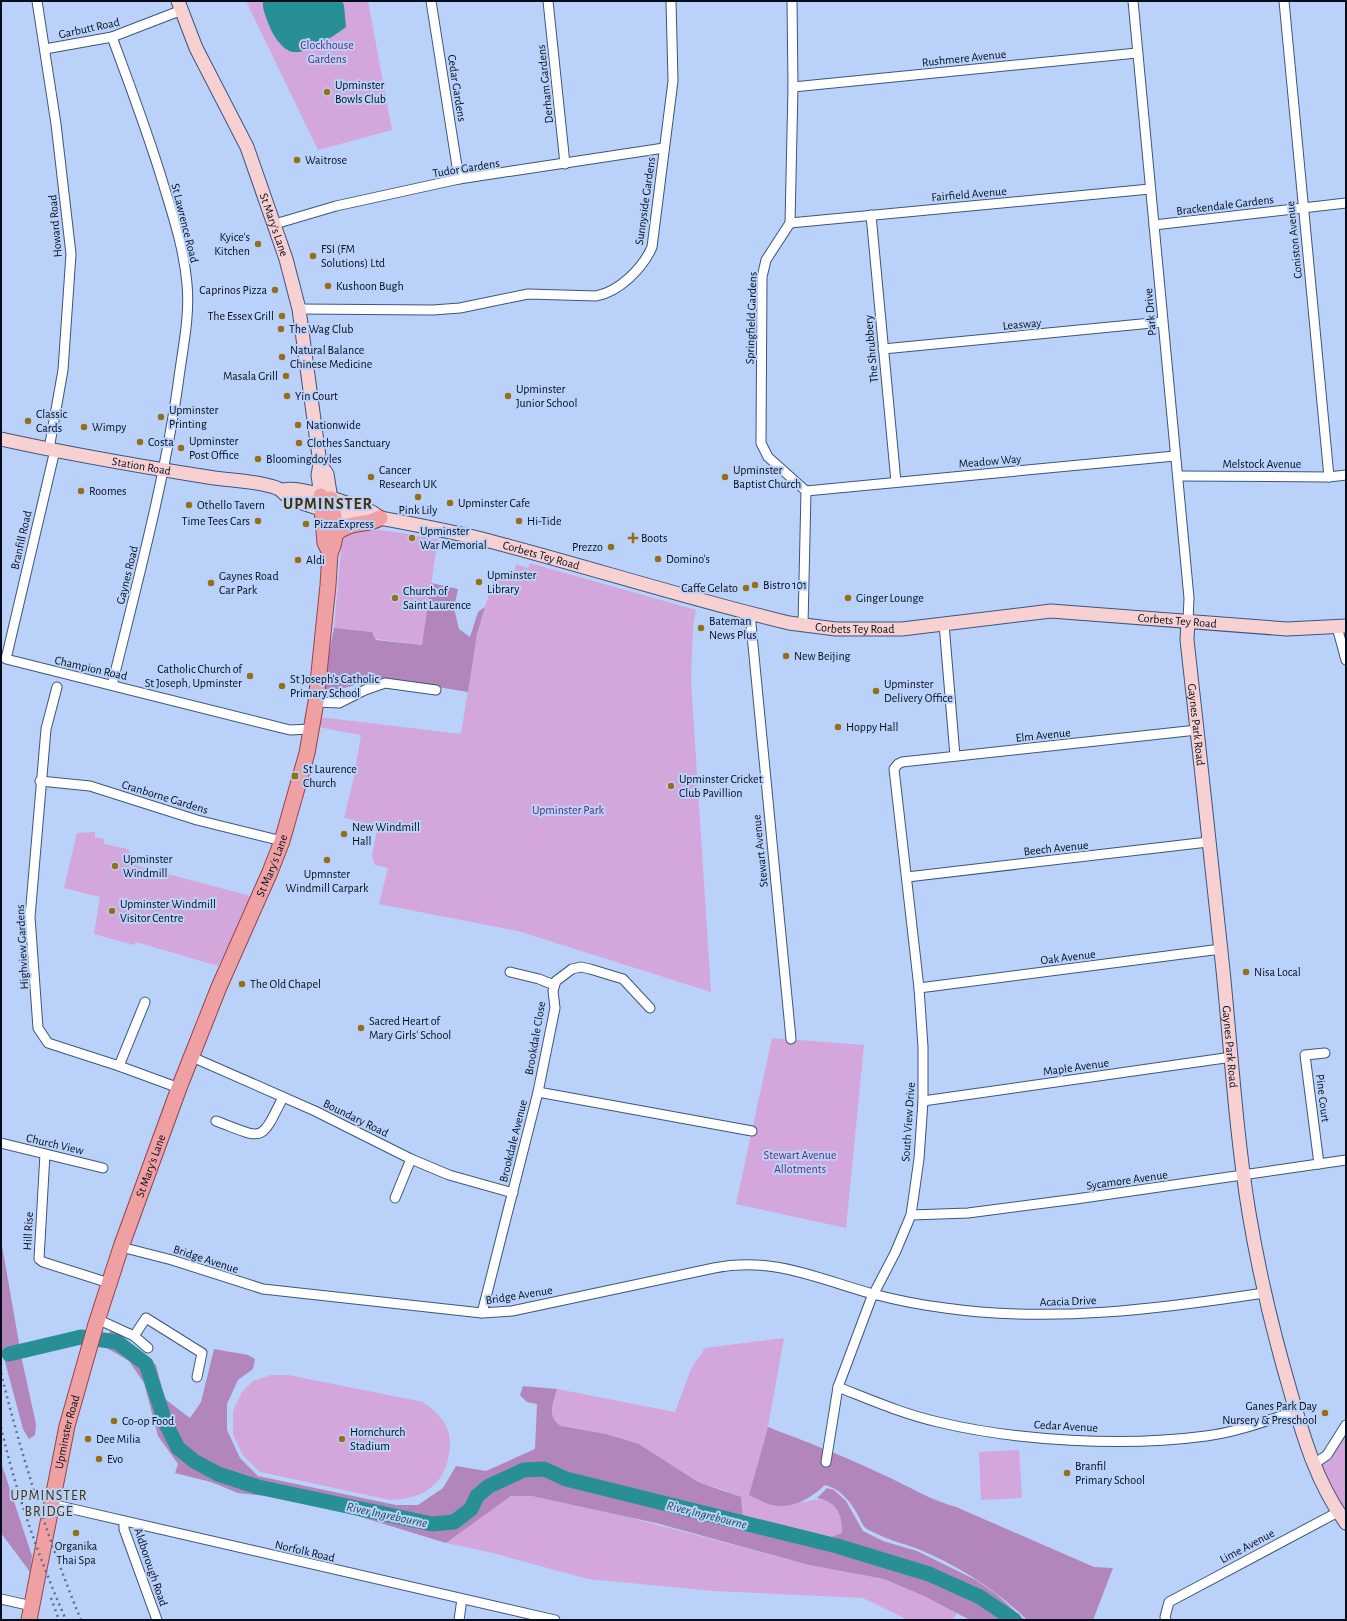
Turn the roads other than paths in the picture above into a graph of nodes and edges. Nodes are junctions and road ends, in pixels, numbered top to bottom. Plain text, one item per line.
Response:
1 (37, 1) edge
2 (431, 1) edge
3 (548, 1) edge
4 (671, 1) edge
5 (792, 1) edge
6 (1133, 1) edge
7 (1284, 1) edge
8 (180, 6) edge
9 (112, 37) junction
10 (45, 49) junction
11 (1137, 53) junction
12 (793, 87) junction
13 (664, 148) junction
14 (564, 164) junction
15 (458, 179) junction
16 (1150, 189) junction
17 (1346, 203) edge
18 (1302, 208) junction
19 (871, 215) junction
20 (790, 223) junction
21 (274, 224) junction
22 (1154, 225) junction
23 (299, 309) junction
24 (1162, 322) junction
25 (883, 349) junction
26 (1, 439) edge
27 (52, 449) junction
28 (1175, 456) junction
29 (320, 462) junction
30 (163, 469) junction
31 (1346, 475) edge
32 (1178, 476) junction
33 (1329, 477) junction
34 (896, 482) junction
35 (280, 489) junction
36 (806, 492) junction
37 (327, 504) junction
38 (378, 517) junction
39 (335, 534) junction
40 (330, 553) junction
41 (750, 614) junction
42 (1188, 621) junction
43 (944, 624) junction
44 (803, 625) junction
45 (1342, 627) edge
46 (6, 659) joint
47 (1346, 660) edge
48 (112, 685) junction
49 (57, 687) dead end
50 (436, 690) dead end
51 (316, 702) junction
52 (311, 729) junction
53 (1197, 730) junction
54 (955, 756) junction
55 (894, 769) joint
56 (40, 781) junction
57 (282, 841) junction
58 (1208, 842) junction
59 (907, 877) junction
60 (1221, 949) junction
61 (510, 972) dead end
62 (554, 985) junction
63 (919, 988) junction
64 (145, 1002) dead end
65 (650, 1008) dead end
66 (791, 1039) dead end
67 (1326, 1053) dead end
68 (192, 1057) junction
69 (1232, 1057) junction
70 (119, 1066) junction
71 (179, 1088) junction
72 (538, 1092) junction
73 (283, 1097) junction
74 (923, 1101) junction
75 (216, 1121) dead end
76 (752, 1131) dead end
77 (1, 1144) edge
78 (45, 1154) junction
79 (411, 1158) junction
80 (1346, 1160) edge
81 (1320, 1164) junction
82 (103, 1168) dead end
83 (1244, 1175) junction
84 (513, 1193) junction
85 (395, 1198) dead end
86 (911, 1216) junction
87 (121, 1247) junction
88 (109, 1283) junction
89 (1264, 1293) junction
90 (873, 1294) junction
91 (482, 1313) junction
92 (94, 1332) junction
93 (134, 1336) junction
94 (148, 1348) dead end
95 (197, 1377) dead end
96 (838, 1387) junction
97 (1296, 1411) junction
98 (1346, 1425) edge
99 (826, 1462) dead end
100 (1314, 1464) junction
101 (51, 1504) junction
102 (1338, 1512) junction
103 (124, 1521) junction
104 (1346, 1523) edge
105 (1, 1599) edge
106 (462, 1600) junction
107 (31, 1613) edge
108 (157, 1620) edge
109 (459, 1620) edge
110 (555, 1620) edge
111 (1166, 1620) edge

1 - 10 street, Howard Road
2 - 15 street, Cedar Gardens
3 - 14 street, Derham Gardens
4 - 13 street, Sunnyside Gardens
5 - 12 street
6 - 11 street, Park Drive
7 - 18 street, Coniston Avenue
8 - 9 street, Garbutt Road
8 - 21 main road, St Mary's Lane
9 - 10 street, Garbutt Road
9 - 30 street, St Lawrence Road
10 - 27 street, Howard Road
11 - 12 street, Rushmere Avenue
11 - 16 street, Park Drive
12 - 20 street
13 - 14 street, Tudor Gardens
13 - 23 street, Sunnyside Gardens
14 - 15 street, Tudor Gardens
15 - 21 street, Tudor Gardens
16 - 19 street, Fairfield Avenue
16 - 22 street, Park Drive
17 - 18 street, Brackendale Gardens
18 - 22 street, Brackendale Gardens
18 - 33 street, Coniston Avenue
19 - 20 street, Fairfield Avenue
19 - 25 street, The Shrubbery
20 - 36 street, Springfield Gardens
21 - 23 main road, St Mary's Lane
22 - 24 street, Park Drive
23 - 29 main road, St Mary's Lane
24 - 25 street, Leasway
24 - 28 street, Park Drive
25 - 34 street, The Shrubbery
26 - 27 main road, Station Road
27 - 30 main road, Station Road
27 - 46 street, Branfill Road
28 - 32 street, Park Drive
28 - 34 street, Meadow Way
29 - 35 main road
29 - 37 main road, St Mary's Lane
30 - 35 main road, Station Road
30 - 48 street, Gaynes Road
31 - 33 street, Melstock Avenue
32 - 33 street, Melstock Avenue
32 - 42 street, Park Drive
34 - 36 street, Meadow Way
35 - 37 main road, Station Road
36 - 44 street
37 - 38 main road, Corbets Tey Road
37 - 39 main road, St Mary's Lane
37 - 40 main road, St Mary's Lane
38 - 39 main road
38 - 41 main road, Corbets Tey Road
39 - 40 main road
40 - 51 main road, St Mary's Lane
41 - 44 main road, Corbets Tey Road
41 - 66 street, Stewart Avenue
42 - 43 main road, Corbets Tey Road
42 - 45 main road, Corbets Tey Road
42 - 53 main road, Gaynes Park Road
43 - 44 main road, Corbets Tey Road
43 - 54 street
45 - 47 street
46 - 48 street, Champion Road
48 - 52 street, Champion Road
49 - 56 street, Highview Gardens
50 - 51 street
51 - 52 main road, St Mary's Lane
52 - 57 main road, St Mary's Lane
53 - 54 street, Elm Avenue
53 - 58 main road, Gaynes Park Road
54 - 55 street, Elm Avenue
55 - 59 street, South View Drive
56 - 57 street, Cranborne Gardens
56 - 70 street, Highview Gardens
57 - 68 main road, St Mary's Lane
58 - 59 street, Beech Avenue
58 - 60 main road, Gaynes Park Road
59 - 63 street, South View Drive
60 - 63 street, Oak Avenue
60 - 69 main road, Gaynes Park Road
61 - 62 street
62 - 65 street, Brookdale Close
62 - 72 street, Brookdale Close
63 - 74 street, South View Drive
64 - 70 street
67 - 81 street, Pine Court
68 - 71 main road, St Mary's Lane
68 - 73 street, Boundary Road
69 - 74 street, Maple Avenue
69 - 83 main road, Gaynes Park Road
70 - 71 street, Highview Gardens
71 - 87 main road, St Mary's Lane
72 - 76 street, Brookdale Avenue
72 - 84 street, Brookdale Avenue
73 - 75 street
73 - 79 street, Boundary Road
74 - 86 street, South View Drive
77 - 78 street, Church View
78 - 82 street, Church View
78 - 88 street, Hill Rise
79 - 84 street, Boundary Road
79 - 85 street
80 - 81 street, Sycamore Avenue
81 - 83 street, Sycamore Avenue
83 - 86 street, Sycamore Avenue
83 - 89 main road, Gaynes Park Road
84 - 91 street, Brookdale Avenue
86 - 90 street, South View Drive
87 - 88 main road, Upminster Road
87 - 91 street, Bridge Avenue
88 - 92 main road, Upminster Road
89 - 90 street, Acacia Drive
89 - 97 main road, Gaynes Park Road
90 - 91 street, Bridge Avenue
90 - 96 street, South View Drive
92 - 93 street
92 - 101 main road, Upminster Road
93 - 94 street
93 - 95 street
96 - 97 street, Cedar Avenue
96 - 99 street, South View Drive
97 - 100 main road, Gaynes Park Road
98 - 100 street
100 - 102 main road, Gaynes Park Road
101 - 103 street, Norfolk Road
101 - 107 main road, Upminster Road
102 - 104 main road, Gaynes Park Road
102 - 111 street, Lime Avenue
103 - 106 street, Norfolk Road
103 - 108 street, Aldborough Road
105 - 107 street
106 - 109 street
106 - 110 street, Norfolk Road

